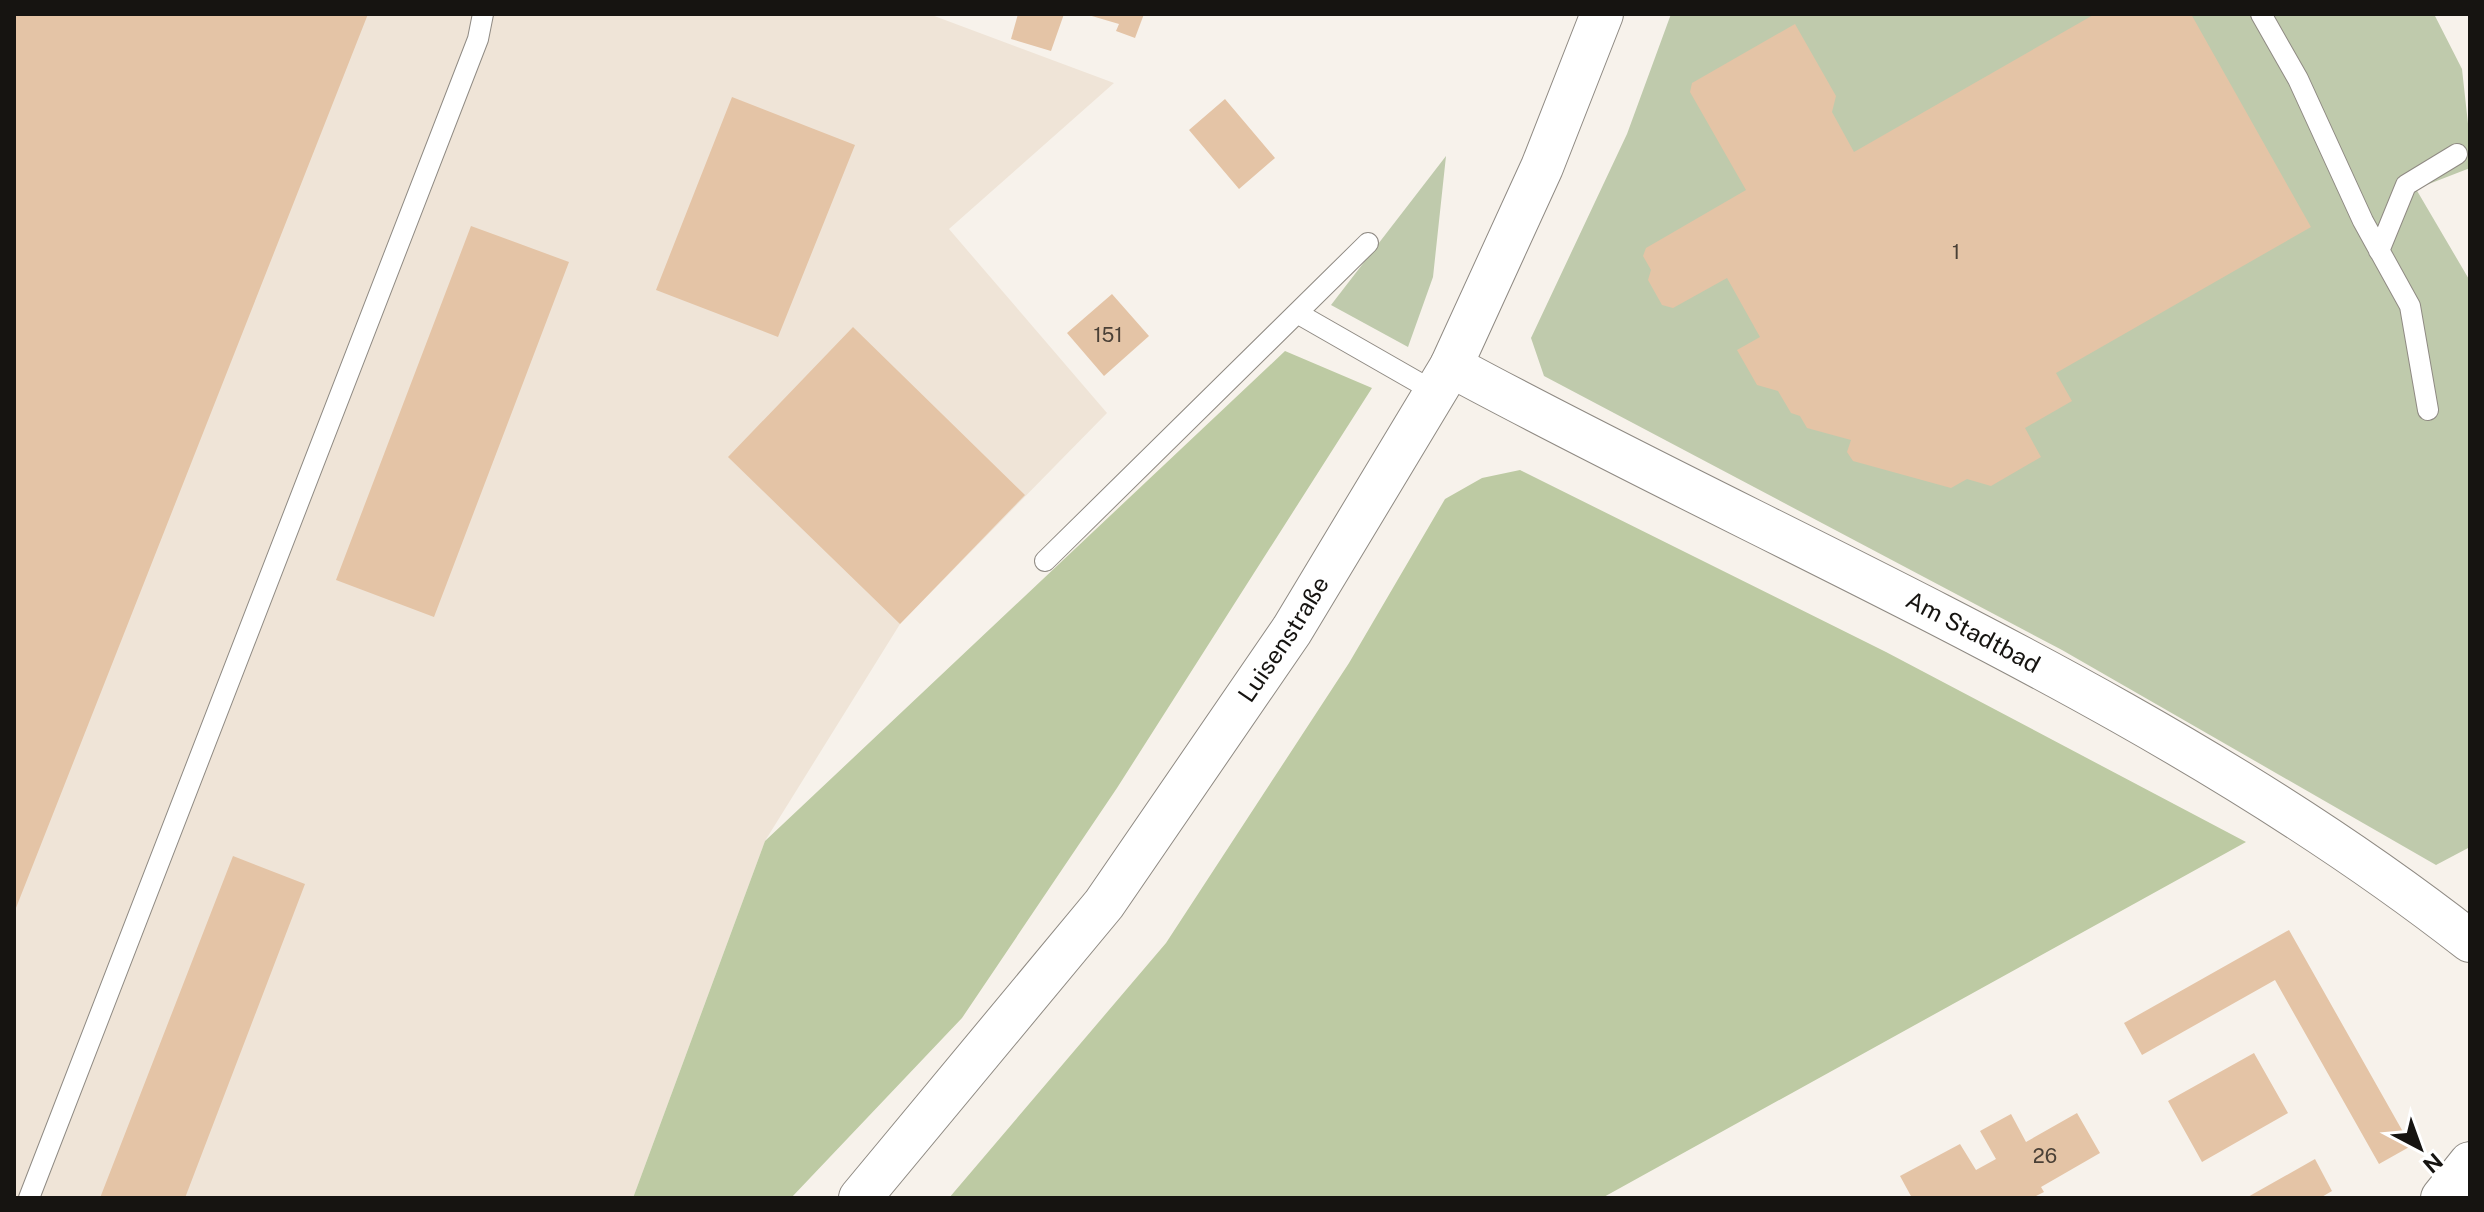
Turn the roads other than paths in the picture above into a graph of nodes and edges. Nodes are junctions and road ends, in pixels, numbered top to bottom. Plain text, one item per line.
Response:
1 (483, 14) edge
2 (1602, 14) edge
3 (2261, 14) edge
4 (2457, 154) dead end
5 (1368, 243) dead end
6 (2379, 251) junction
7 (1297, 313) junction
8 (1443, 379) junction
9 (2428, 410) dead end
10 (1045, 561) dead end
11 (2470, 941) edge
12 (2470, 1163) edge
13 (29, 1198) edge
14 (860, 1198) edge
15 (2442, 1198) edge

1 - 13 lane
2 - 8 street, Luisenstraße
3 - 6 lane
4 - 6 lane
5 - 7 lane
6 - 9 lane
7 - 8 lane
7 - 10 lane
8 - 11 street, Am Stadtbad
8 - 14 street, Luisenstraße
12 - 15 street

